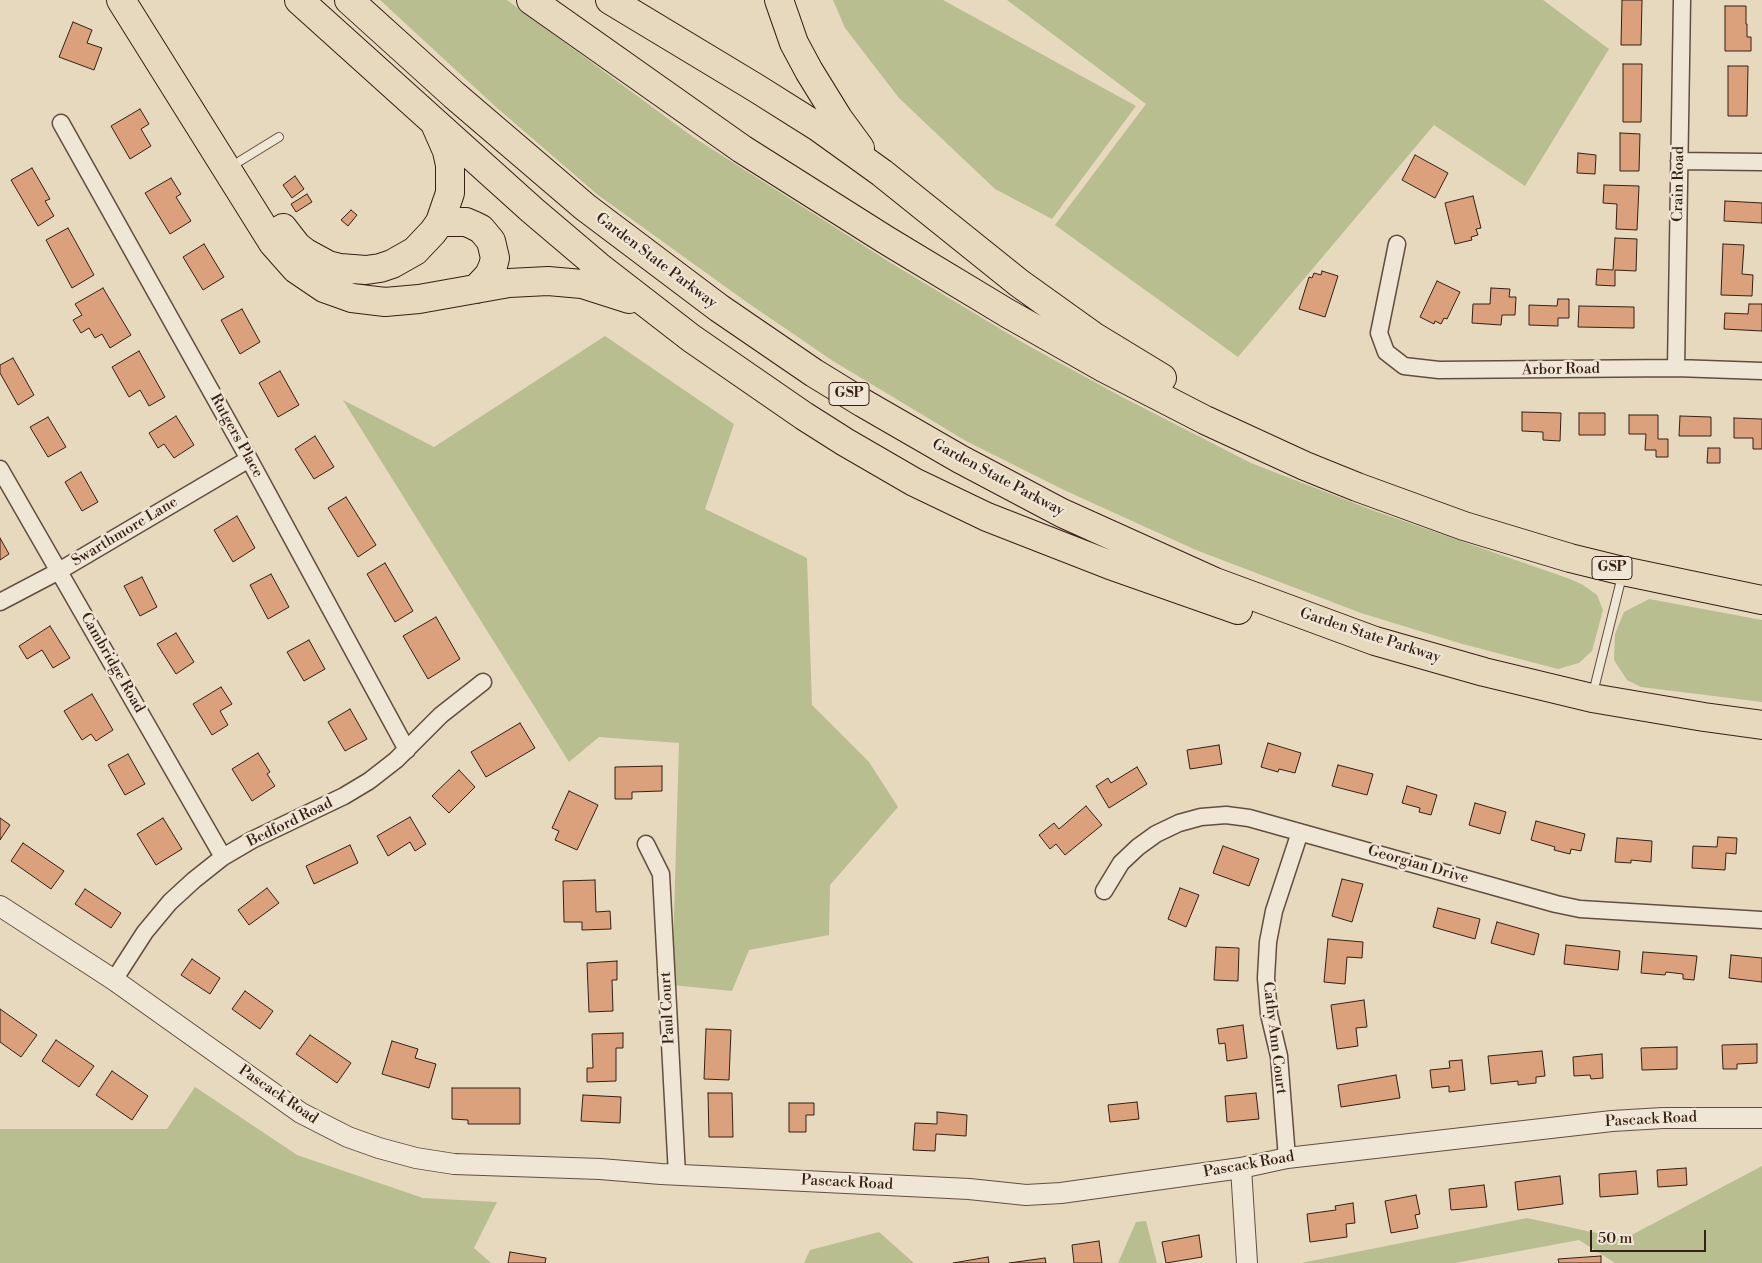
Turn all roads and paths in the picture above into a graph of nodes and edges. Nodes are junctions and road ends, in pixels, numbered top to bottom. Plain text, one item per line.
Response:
1 (121, 0) edge
2 (140, 0) edge
3 (299, 0) edge
4 (349, 0) edge
5 (531, 0) edge
6 (610, 0) edge
7 (779, 0) edge
8 (1682, 0) edge
9 (433, 121) junction
10 (61, 123) dead end
11 (280, 137) dead end
12 (240, 161) junction
13 (1679, 161) junction
14 (1762, 162) edge
15 (882, 173) junction
16 (440, 222) junction
17 (1397, 244) dead end
18 (476, 289) junction
19 (649, 308) junction
20 (1676, 368) junction
21 (1762, 371) edge
22 (249, 459) junction
23 (0, 469) edge
24 (1357, 487) junction
25 (1623, 571) junction
26 (59, 572) junction
27 (1762, 600) edge
28 (0, 602) edge
29 (1428, 656) junction
30 (483, 682) dead end
31 (1592, 698) junction
32 (1762, 725) edge
33 (407, 750) junction
34 (1300, 832) junction
35 (646, 844) dead end
36 (223, 857) junction
37 (1104, 891) dead end
38 (0, 906) edge
39 (1762, 920) edge
40 (114, 980) junction
41 (1762, 1118) edge
42 (1287, 1158) junction
43 (1240, 1168) junction
44 (677, 1175) junction
45 (1247, 1263) edge

1 - 18 highway
2 - 12 highway
3 - 9 highway
4 - 29 highway, Garden State Parkway / GSP
5 - 24 highway, GSP
6 - 15 highway
7 - 15 highway
8 - 13 street, Crain Road
9 - 16 highway
9 - 19 highway
10 - 22 street, Rutgers Place
11 - 12 lane
12 - 16 highway
13 - 14 street
13 - 20 street, Crain Road
15 - 24 highway
16 - 18 highway
17 - 20 street, Arbor Road
18 - 19 highway
19 - 29 highway
20 - 21 street, Arbor Road
22 - 26 street, Swarthmore Lane
22 - 33 street, Rutgers Place
23 - 26 street, Cambridge Road
24 - 25 highway, GSP
25 - 27 highway, GSP
25 - 31 lane
26 - 28 street, Swarthmore Lane
26 - 36 street, Cambridge Road
29 - 31 highway, Garden State Parkway / GSP
30 - 33 street, Bedford Road
31 - 32 highway, Garden State Parkway / GSP
33 - 36 street, Bedford Road
34 - 37 street, Georgian Drive
34 - 39 street, Georgian Drive
34 - 42 street, Cathy Ann Court
35 - 44 street, Paul Court
36 - 40 street, Bedford Road
38 - 40 street, Pascack Road
40 - 44 street, Pascack Road
41 - 42 street, Pascack Road
42 - 43 street, Pascack Road
43 - 44 street, Pascack Road
43 - 45 street

